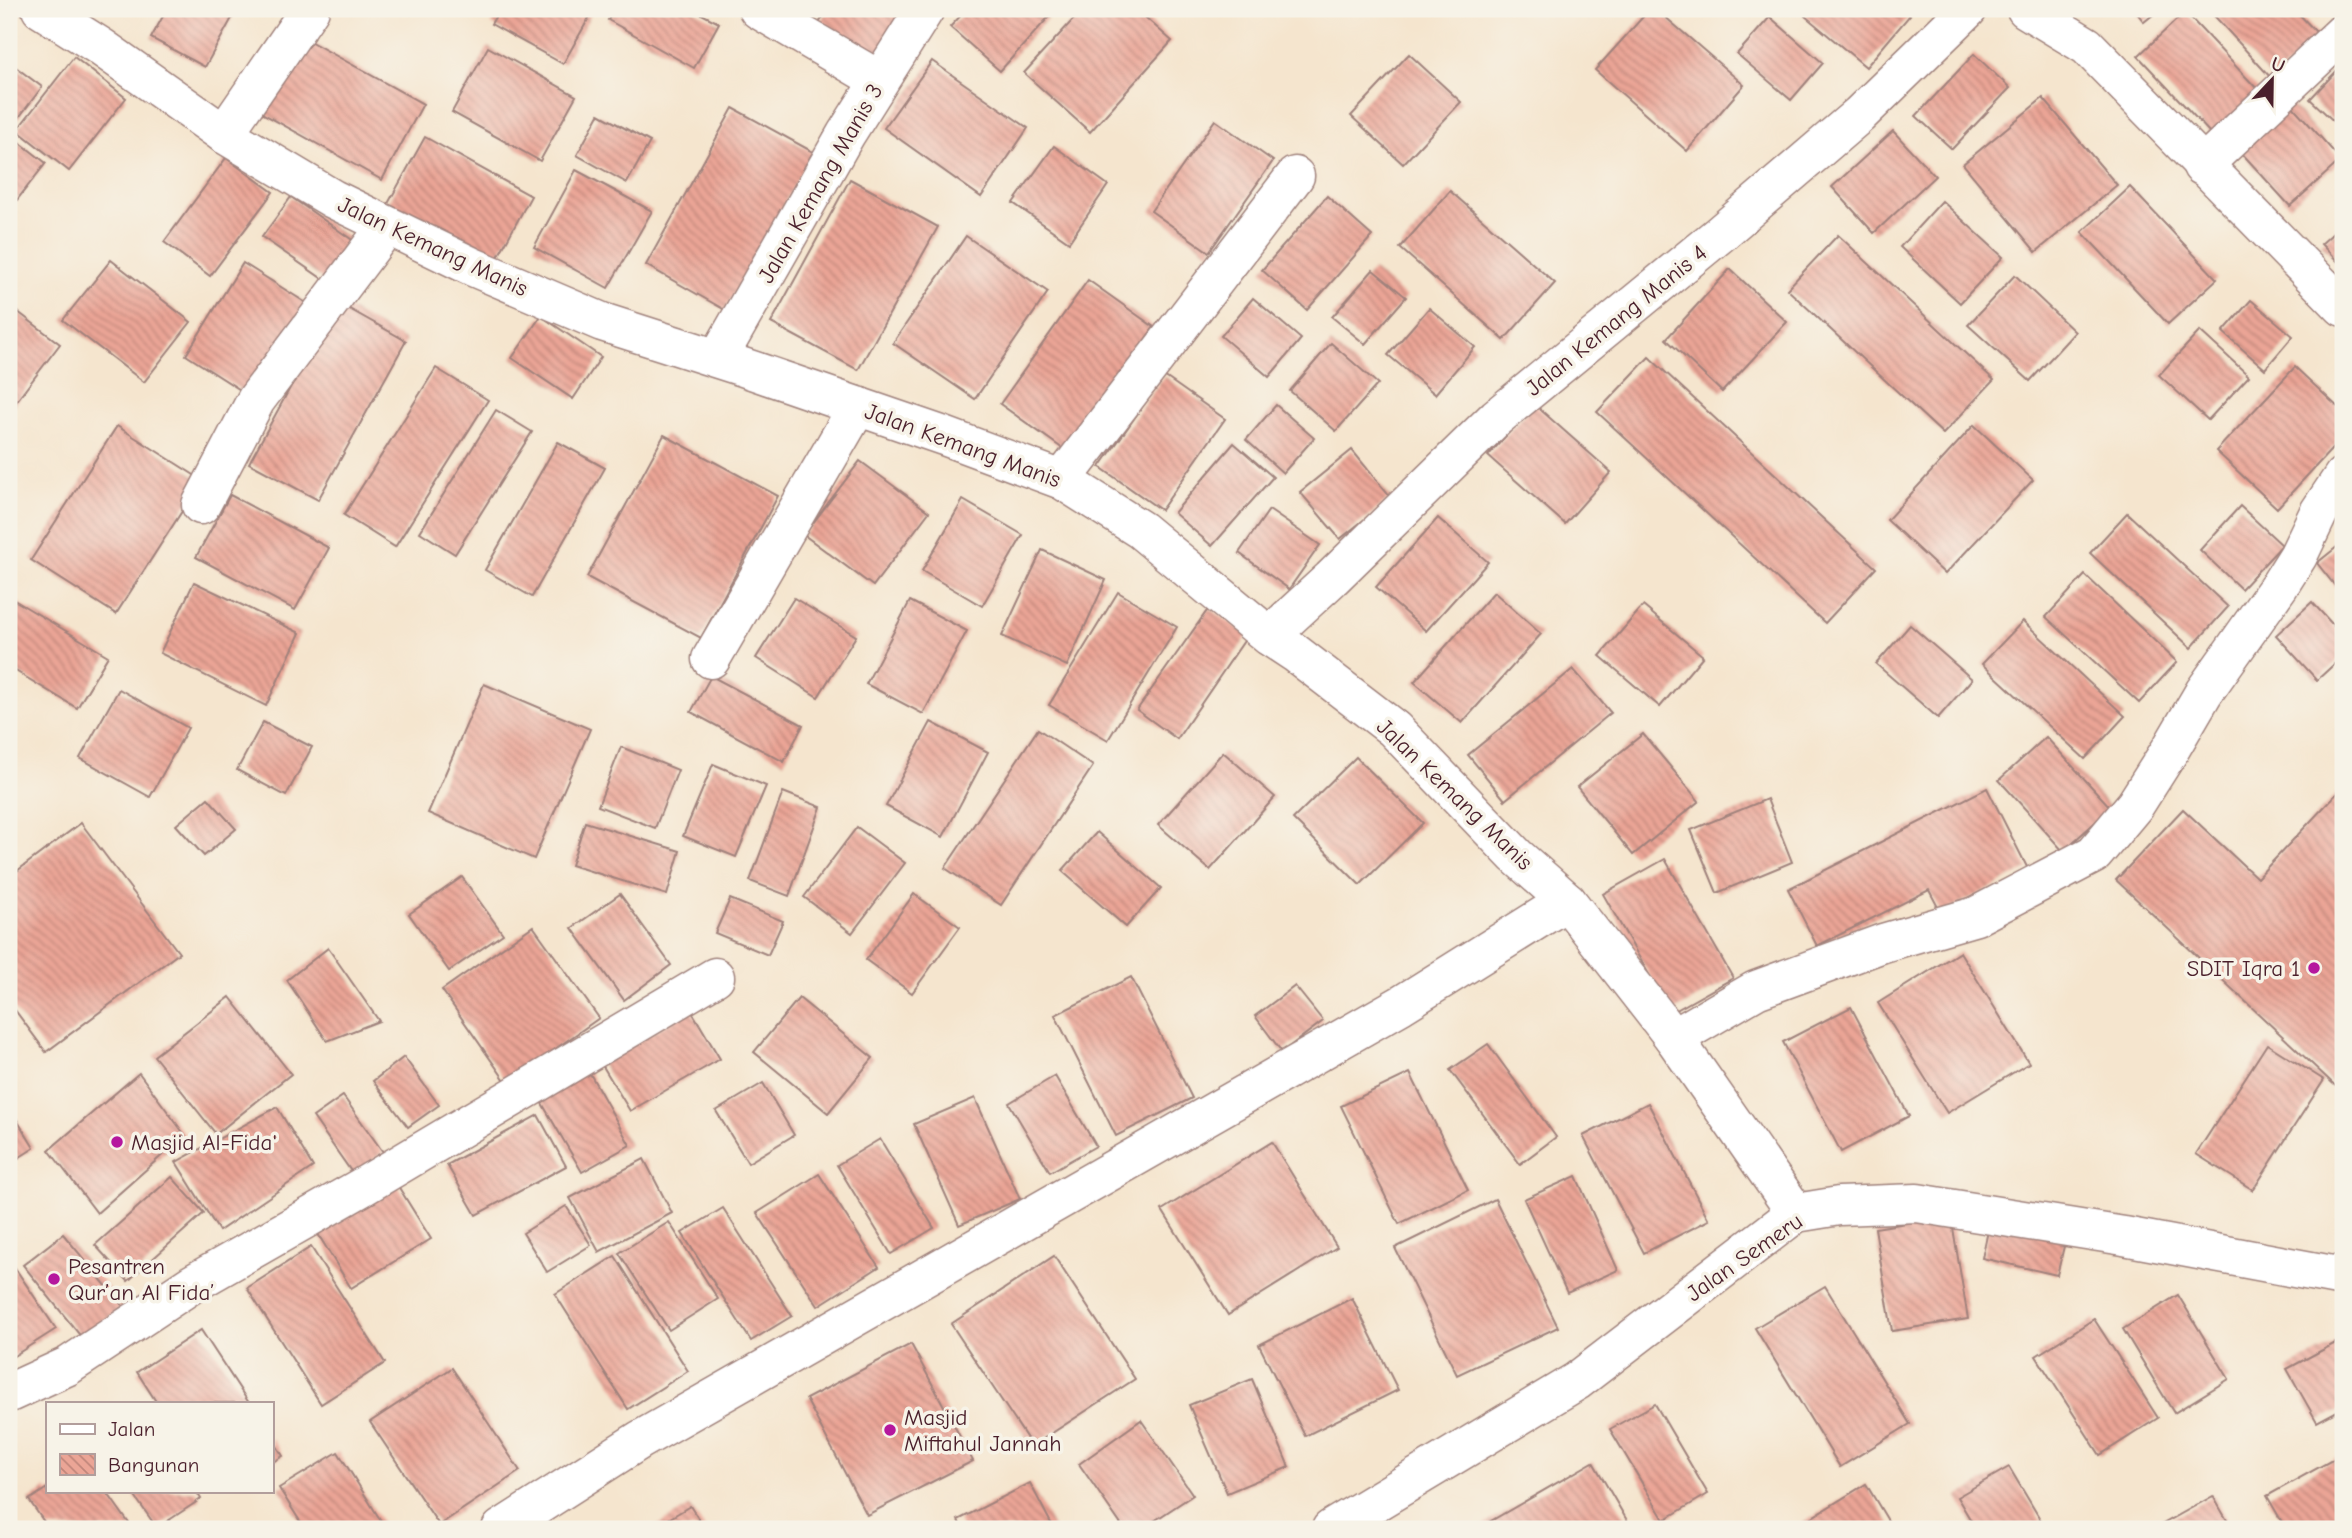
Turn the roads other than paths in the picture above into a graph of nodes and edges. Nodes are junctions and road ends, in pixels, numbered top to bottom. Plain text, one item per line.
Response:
1 (41, 9) edge
2 (310, 9) edge
3 (758, 9) edge
4 (925, 9) edge
5 (1968, 9) edge
6 (2026, 9) edge
7 (2343, 33) edge
8 (879, 80) junction
9 (224, 134) junction
10 (2202, 166) junction
11 (1295, 176) dead end
12 (387, 226) junction
13 (2343, 307) edge
14 (718, 358) junction
15 (858, 406) junction
16 (2343, 476) edge
17 (1062, 480) junction
18 (201, 505) dead end
19 (1269, 636) junction
20 (711, 659) dead end
21 (1567, 901) junction
22 (715, 977) dead end
23 (1674, 1038) junction
24 (1796, 1213) junction
25 (2343, 1277) edge
26 (9, 1393) edge
27 (502, 1529) edge
28 (1331, 1529) edge

1 - 9 street, Jalan Kemang Manis
2 - 9 street
3 - 8 street
4 - 8 street, Jalan Kemang Manis 3
5 - 19 street, Jalan Kemang Manis 4
6 - 10 street
7 - 10 street
8 - 14 street, Jalan Kemang Manis 3
9 - 12 street, Jalan Kemang Manis
10 - 13 street
11 - 17 street
12 - 14 street, Jalan Kemang Manis
12 - 18 street
14 - 15 street, Jalan Kemang Manis
15 - 17 street, Jalan Kemang Manis
15 - 20 street
16 - 23 street
17 - 19 street, Jalan Kemang Manis
19 - 21 street, Jalan Kemang Manis
21 - 23 street, Jalan Kemang Manis
21 - 27 street
22 - 26 street
23 - 24 street, Jalan Kemang Manis
24 - 25 street, Jalan Semeru
24 - 28 street, Jalan Semeru

